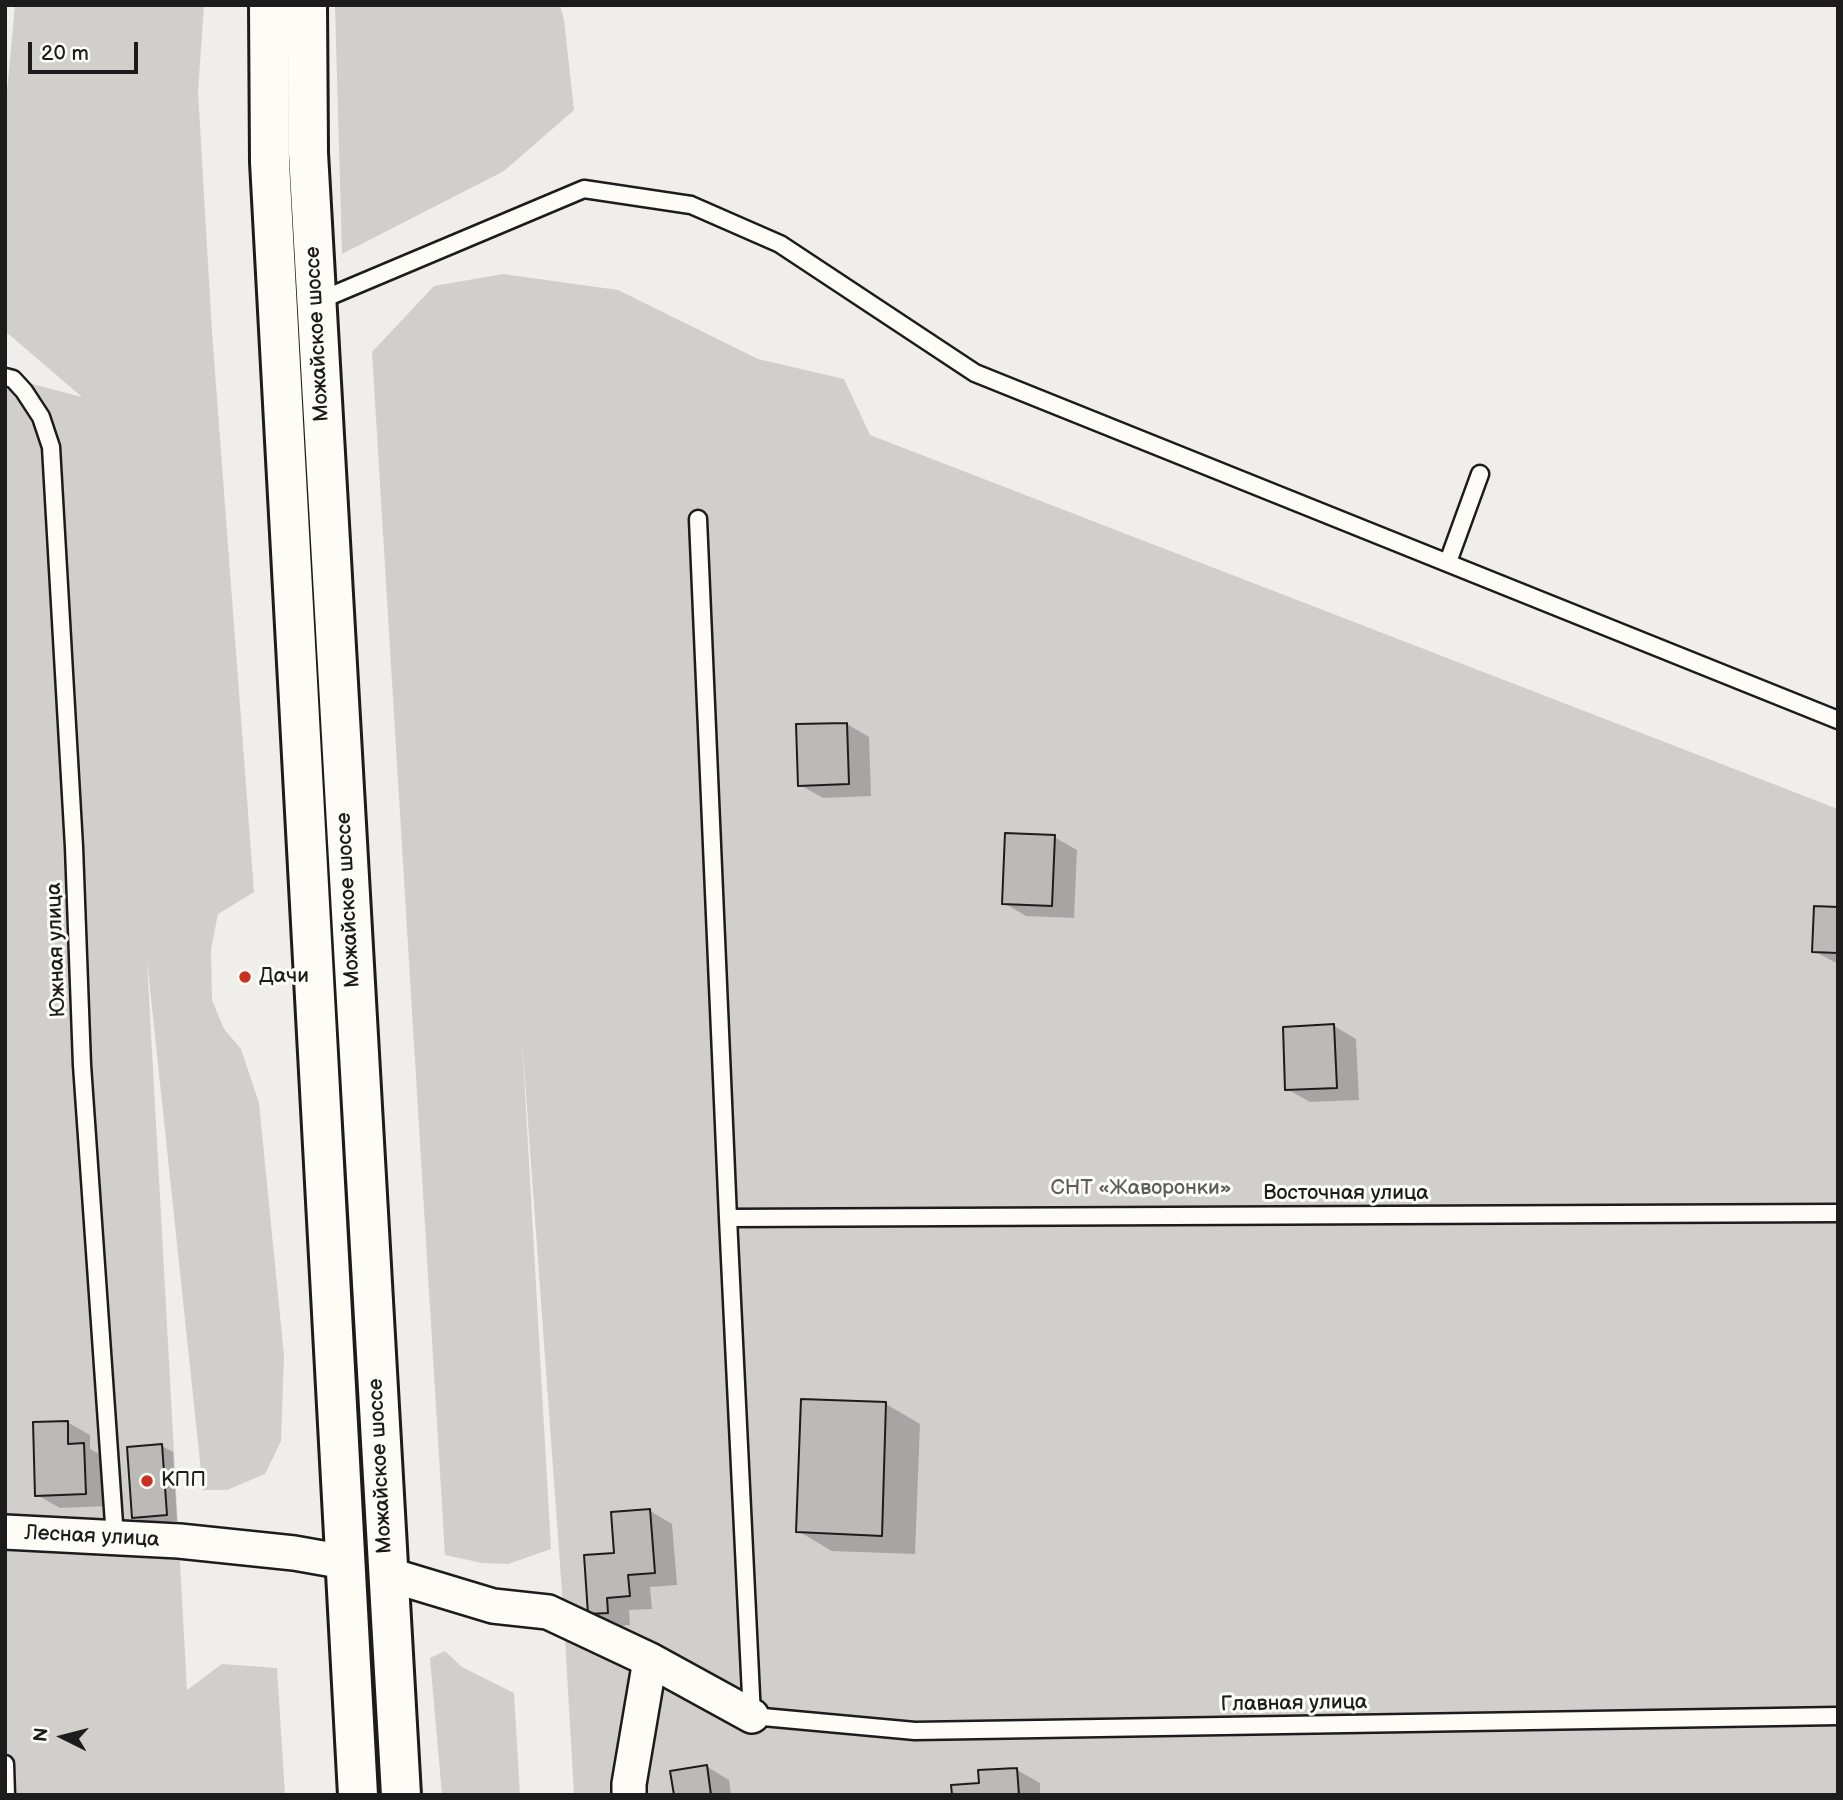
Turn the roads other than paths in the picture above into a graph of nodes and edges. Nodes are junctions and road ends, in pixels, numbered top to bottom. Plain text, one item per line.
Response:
1 (270, 5) edge
2 (307, 5) edge
3 (316, 302) junction
4 (5, 377) edge
5 (1480, 474) dead end
6 (698, 519) dead end
7 (1448, 562) junction
8 (1838, 720) edge
9 (1838, 1213) edge
10 (728, 1218) junction
11 (5, 1532) edge
12 (115, 1538) junction
13 (345, 1562) junction
14 (387, 1574) junction
15 (650, 1660) junction
16 (752, 1716) junction
17 (1838, 1716) edge
18 (5, 1765) edge
19 (6, 1795) edge
20 (358, 1795) edge
21 (401, 1795) edge
22 (629, 1795) edge

1 - 13 main road, Можайское шоссе
2 - 3 main road, Можайское шоссе
3 - 7 lane
3 - 14 main road, Можайское шоссе
4 - 12 lane, Южная улица
5 - 7 lane
6 - 10 lane
7 - 8 lane
9 - 10 lane, Восточная улица
10 - 16 lane
11 - 12 street, Лесная улица
12 - 13 street, Лесная улица
13 - 20 main road, Можайское шоссе
14 - 15 street
14 - 21 main road, Можайское шоссе
15 - 16 street
15 - 22 street
16 - 17 lane, Главная улица
18 - 19 lane

